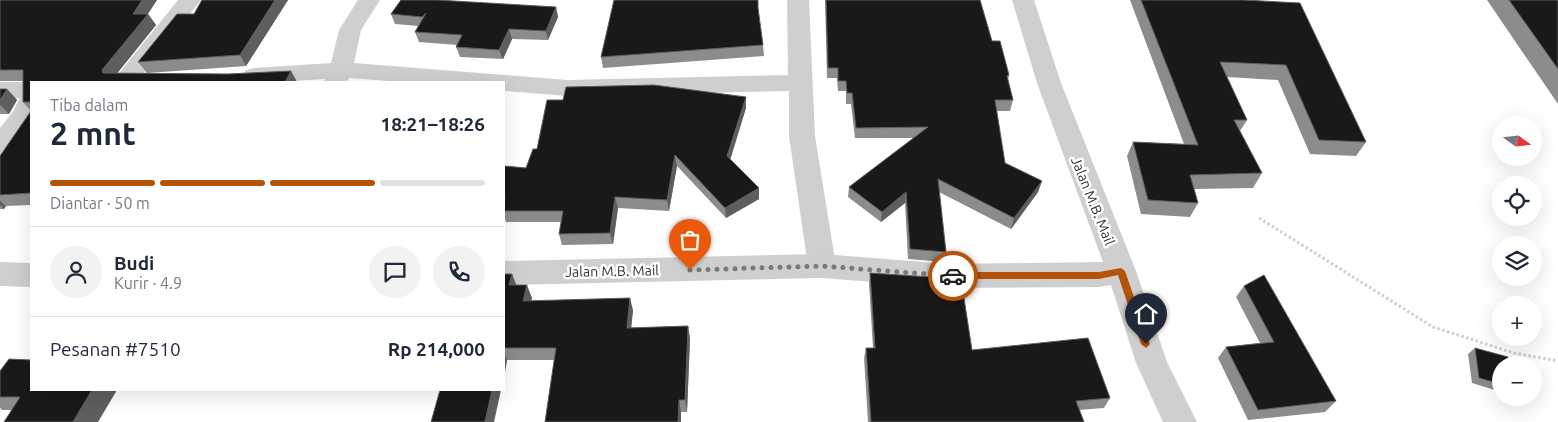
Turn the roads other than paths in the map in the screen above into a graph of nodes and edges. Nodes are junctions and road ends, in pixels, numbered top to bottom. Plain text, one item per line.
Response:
1 (190, 0) edge
2 (369, 0) edge
3 (798, 0) edge
4 (1023, 0) edge
5 (338, 76) edge
6 (233, 78) edge
7 (125, 81) edge
8 (456, 81) edge
9 (505, 83) edge
10 (800, 84) junction
11 (0, 90) edge
12 (30, 90) edge
13 (30, 103) edge
14 (0, 146) edge
15 (822, 266) junction
16 (1121, 271) junction
17 (505, 273) edge
18 (0, 274) edge
19 (30, 274) edge
20 (1180, 422) edge

1 - 7 street
2 - 5 street
3 - 10 street
4 - 16 street, Jalan M.B. Mail
5 - 6 street
5 - 8 street
9 - 10 street
10 - 15 street
11 - 12 street
13 - 14 street
15 - 16 street, Jalan M.B. Mail
15 - 17 street, Jalan M.B. Mail
16 - 20 street
18 - 19 street

